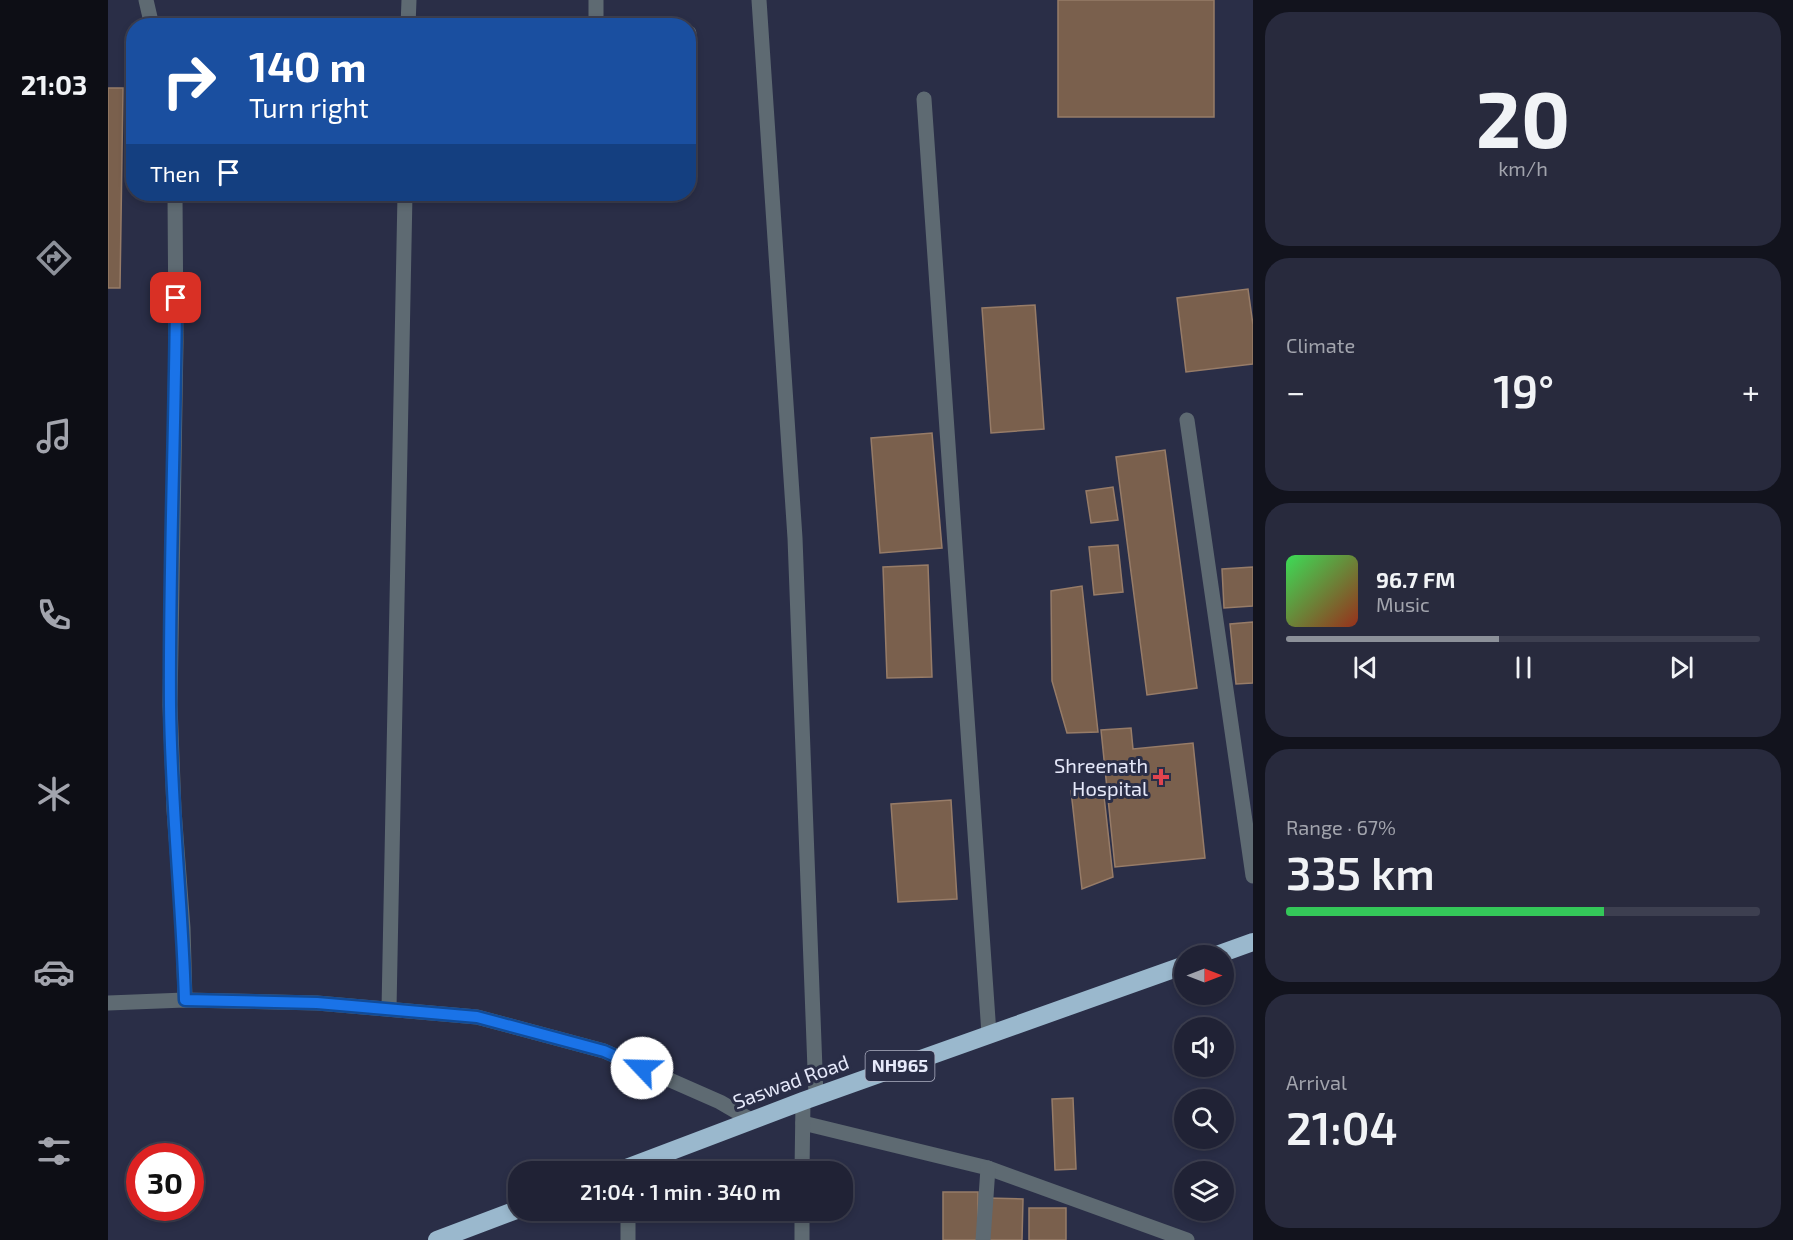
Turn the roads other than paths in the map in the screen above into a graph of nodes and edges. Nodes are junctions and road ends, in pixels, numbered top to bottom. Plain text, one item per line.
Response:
1 (146, 0) edge
2 (409, 0) edge
3 (596, 0) edge
4 (759, 0) edge
5 (150, 18) edge
6 (408, 18) edge
7 (596, 18) edge
8 (924, 99) dead end
9 (175, 201) edge
10 (405, 201) edge
11 (1187, 420) dead end
12 (1253, 876) edge
13 (1253, 942) edge
14 (1234, 949) edge
15 (1174, 970) edge
16 (185, 1000) junction
17 (108, 1003) edge
18 (389, 1009) junction
19 (989, 1034) junction
20 (810, 1099) junction
21 (751, 1120) junction
22 (803, 1123) junction
23 (647, 1161) edge
24 (802, 1161) edge
25 (988, 1167) junction
26 (508, 1213) edge
27 (628, 1221) edge
28 (802, 1221) edge
29 (437, 1240) edge
30 (628, 1240) edge
31 (802, 1240) edge
32 (983, 1240) edge
33 (1187, 1240) edge

1 - 5 street
2 - 6 street
3 - 7 street
4 - 20 street
8 - 19 street
9 - 16 street
10 - 18 street
11 - 12 street
13 - 14 highway
15 - 19 highway, Saswad Road / NH965
16 - 17 street
16 - 18 street
18 - 21 street
19 - 20 highway, Saswad Road / NH965
20 - 21 highway, Saswad Road / NH965
20 - 22 street
21 - 23 highway, Saswad Road / NH965
22 - 24 street
22 - 25 street
25 - 32 street
25 - 33 street
26 - 29 highway
27 - 30 street
28 - 31 street

